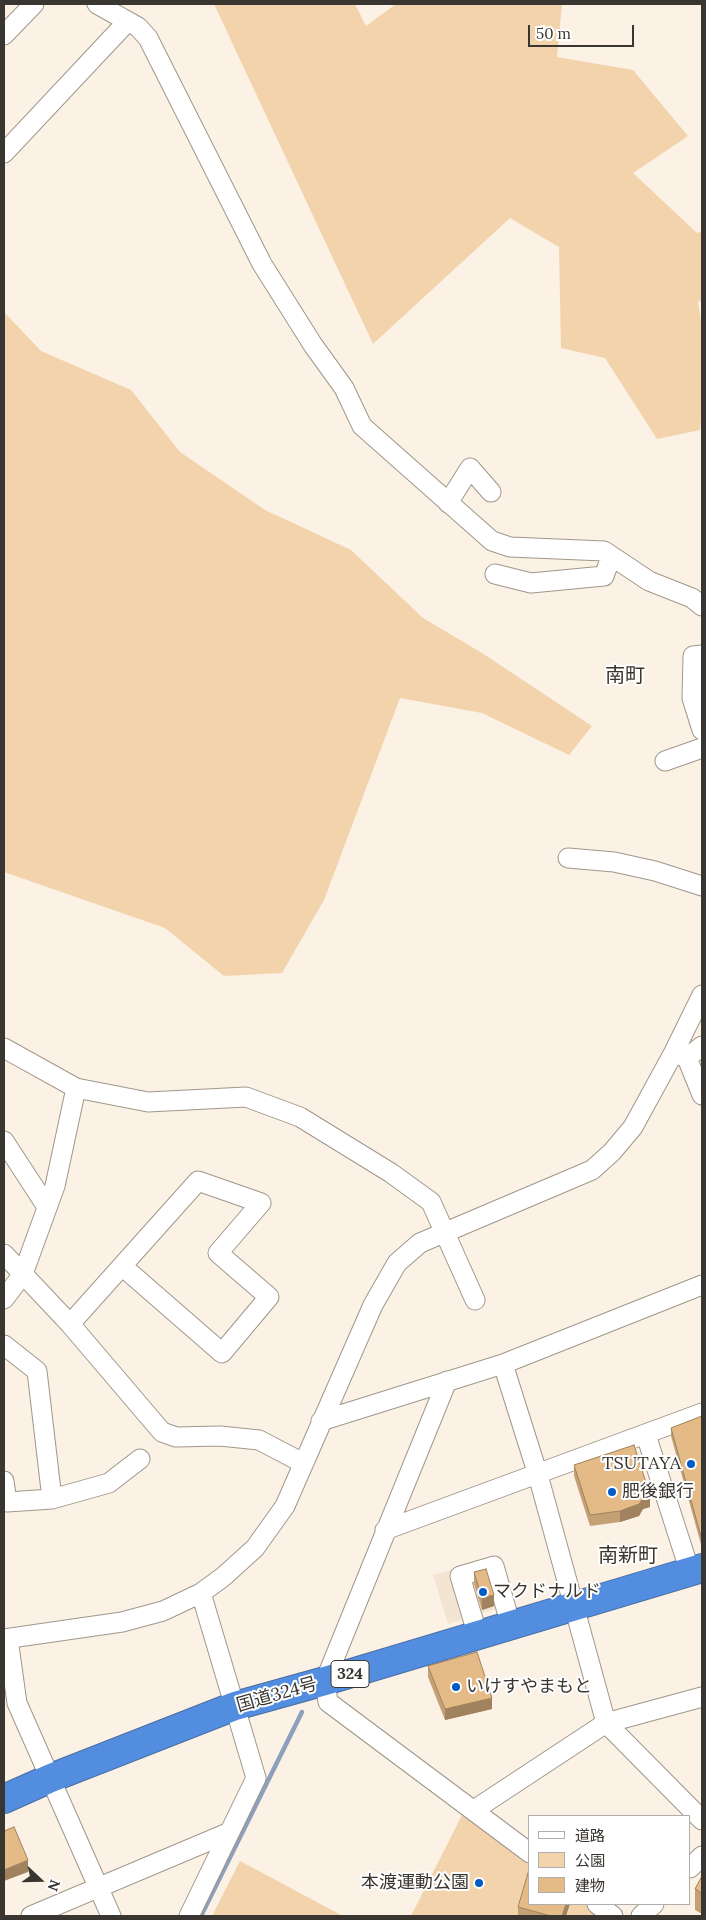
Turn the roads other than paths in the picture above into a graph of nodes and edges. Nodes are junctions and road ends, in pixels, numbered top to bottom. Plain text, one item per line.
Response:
1 (34, 4) edge
2 (97, 4) edge
3 (127, 22) junction
4 (4, 35) edge
5 (4, 153) edge
6 (491, 492) dead end
7 (448, 503) junction
8 (612, 556) junction
9 (495, 574) dead end
10 (702, 606) edge
11 (702, 655) edge
12 (702, 730) edge
13 (702, 748) edge
14 (665, 761) dead end
15 (568, 858) dead end
16 (702, 886) edge
17 (702, 995) edge
18 (702, 1046) edge
19 (4, 1048) edge
20 (680, 1055) junction
21 (76, 1088) junction
22 (702, 1095) edge
23 (4, 1141) edge
24 (47, 1207) junction
25 (445, 1232) junction
26 (4, 1254) edge
27 (122, 1266) junction
28 (23, 1274) junction
29 (702, 1285) edge
30 (4, 1299) edge
31 (475, 1300) dead end
32 (70, 1324) junction
33 (6, 1353) edge
34 (503, 1364) junction
35 (447, 1381) junction
36 (702, 1414) edge
37 (321, 1422) junction
38 (646, 1434) junction
39 (140, 1458) dead end
40 (304, 1463) junction
41 (538, 1475) junction
42 (4, 1481) edge
43 (52, 1499) junction
44 (385, 1530) junction
45 (696, 1570) edge
46 (201, 1593) junction
47 (575, 1608) junction
48 (512, 1626) junction
49 (478, 1636) junction
50 (6, 1639) edge
51 (325, 1681) junction
52 (702, 1697) edge
53 (10, 1699) edge
54 (235, 1706) junction
55 (606, 1723) junction
56 (51, 1778) junction
57 (4, 1799) edge
58 (474, 1810) junction
59 (702, 1820) edge
60 (230, 1832) junction
61 (528, 1851) edge
62 (702, 1856) edge
63 (691, 1867) edge
64 (99, 1887) junction
65 (598, 1905) edge
66 (653, 1905) edge
67 (31, 1916) edge
68 (111, 1916) edge
69 (189, 1916) edge
70 (613, 1916) edge
71 (641, 1916) edge

1 - 4 street
2 - 3 street
3 - 5 street
3 - 7 street
6 - 7 street
7 - 8 street
8 - 9 street
8 - 10 street
11 - 12 street
13 - 14 street
15 - 16 street
17 - 20 street
18 - 20 street
19 - 21 street
20 - 22 street
20 - 25 street
21 - 24 street
21 - 25 street
23 - 24 street
24 - 28 street
25 - 31 street
25 - 37 street
26 - 28 street
27 - 27 street
27 - 32 street
28 - 30 street
28 - 32 street
29 - 34 street
32 - 40 street
33 - 43 street
34 - 35 street
34 - 41 street
35 - 37 street
35 - 44 street
36 - 38 street
37 - 40 street
38 - 41 street
38 - 45 street
39 - 43 street
40 - 46 street
41 - 44 street
41 - 47 street
42 - 43 street
44 - 51 street
45 - 47 highway, 国道324号 / 324
46 - 50 street
46 - 54 street
47 - 48 highway, 国道324号 / 324
47 - 55 street
48 - 49 highway, 国道324号 / 324
48 - 49 street
49 - 51 highway, 国道324号 / 324
50 - 53 street
51 - 54 highway, 国道324号 / 324
51 - 58 street
52 - 55 street
53 - 56 street
54 - 56 highway, 国道324号 / 324
54 - 60 street
55 - 58 street
55 - 59 street
56 - 57 highway, 国道324号 / 324
56 - 64 street
58 - 61 street
60 - 64 street
60 - 69 street
62 - 63 street
64 - 67 street
64 - 68 street
65 - 70 street
66 - 71 street

